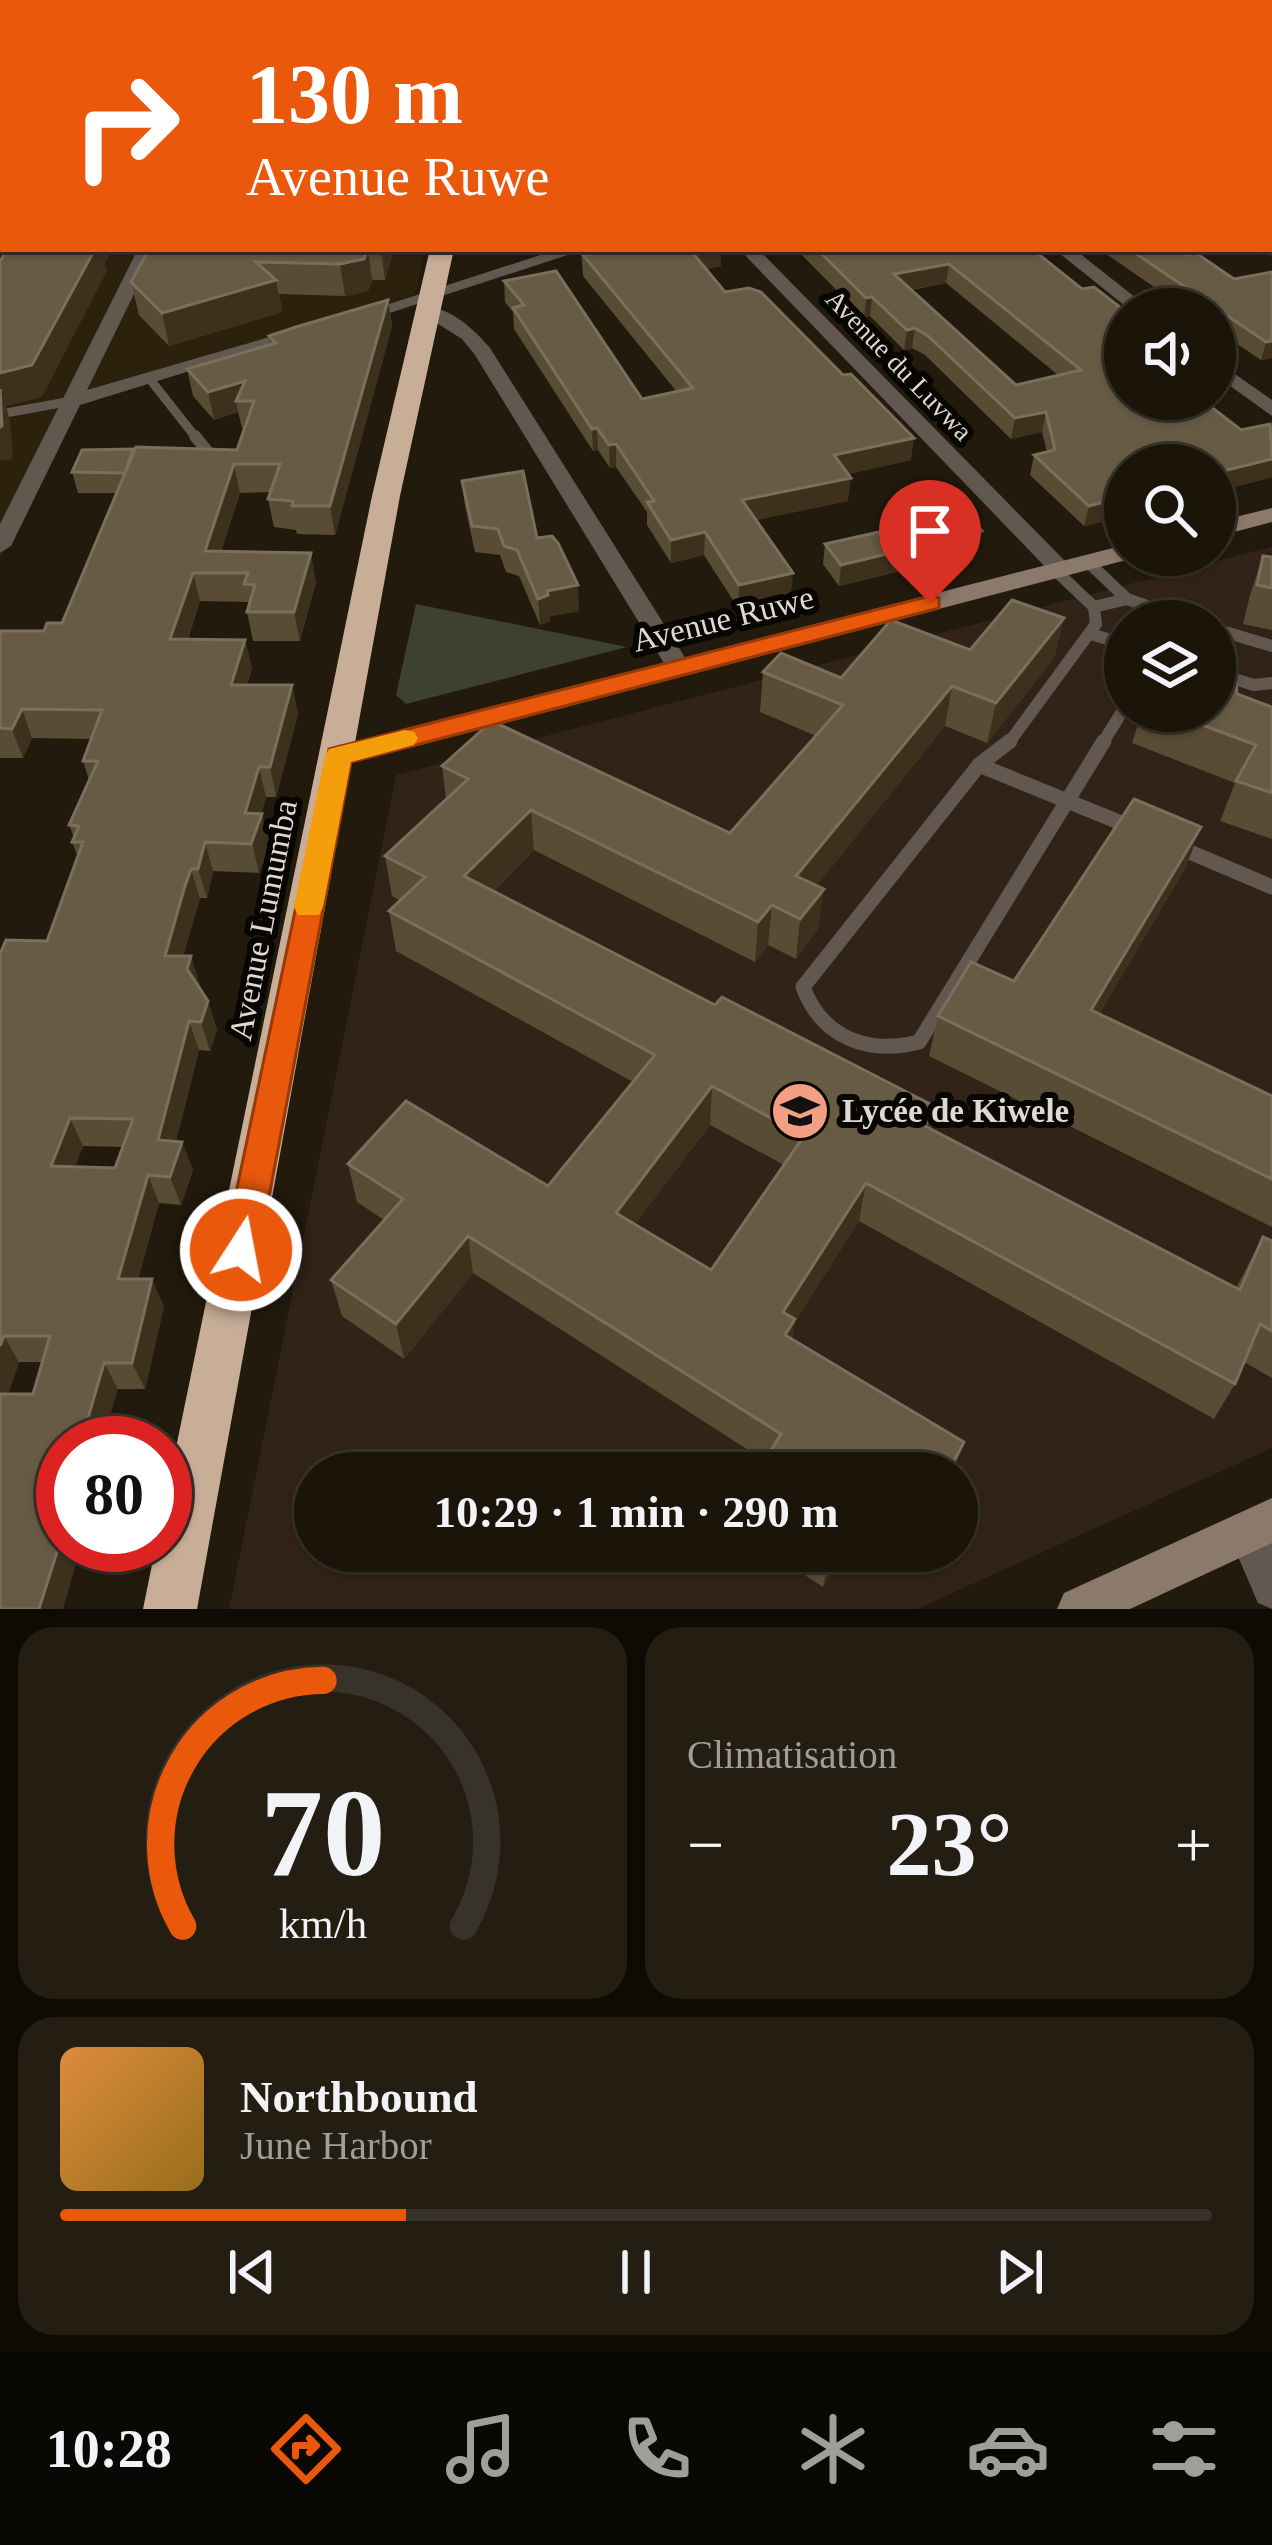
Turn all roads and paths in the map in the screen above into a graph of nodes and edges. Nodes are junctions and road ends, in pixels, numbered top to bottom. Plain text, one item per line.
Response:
1 (146, 252) edge
2 (441, 252) edge
3 (569, 252) edge
4 (751, 252) edge
5 (1067, 252) edge
6 (1114, 288) edge
7 (433, 302) junction
8 (347, 320) edge
9 (325, 326) edge
10 (149, 378) junction
11 (1236, 382) edge
12 (72, 401) junction
13 (1272, 410) edge
14 (0, 414) edge
15 (215, 461) edge
16 (1272, 515) edge
17 (1236, 524) edge
18 (0, 546) edge
19 (1104, 559) edge
20 (1069, 568) junction
21 (1127, 599) joint
22 (1094, 608) junction
23 (1090, 634) junction
24 (1236, 635) edge
25 (1104, 638) edge
26 (1272, 646) edge
27 (679, 667) junction
28 (1236, 679) edge
29 (1272, 683) edge
30 (1110, 732) edge
31 (338, 756) junction
32 (979, 765) junction
33 (1070, 801) junction
34 (1151, 835) edge
35 (1171, 844) edge
36 (1272, 887) edge
37 (1259, 1526) edge
38 (1272, 1589) edge
39 (170, 1609) edge
40 (1080, 1609) edge

1 - 12 street
2 - 7 highway, Avenue Lumumba
3 - 7 street
4 - 20 street, Avenue du Luvwa
5 - 6 street
7 - 8 street
7 - 27 street
7 - 31 highway, Avenue Lumumba
9 - 10 street
10 - 12 street
10 - 15 lane
11 - 13 street
12 - 14 lane
12 - 18 street
16 - 17 street
19 - 20 street, Avenue Ruwe
20 - 21 lane
20 - 22 lane
20 - 27 street, Avenue Ruwe
21 - 22 lane
22 - 23 lane
23 - 25 lane
23 - 32 lane
24 - 26 lane
27 - 31 street, Avenue Ruwe
28 - 29 lane
30 - 33 lane
31 - 39 highway, Avenue Lumumba
32 - 33 lane
32 - 33 lane
33 - 34 lane
35 - 36 lane
37 - 38 street
37 - 40 street

